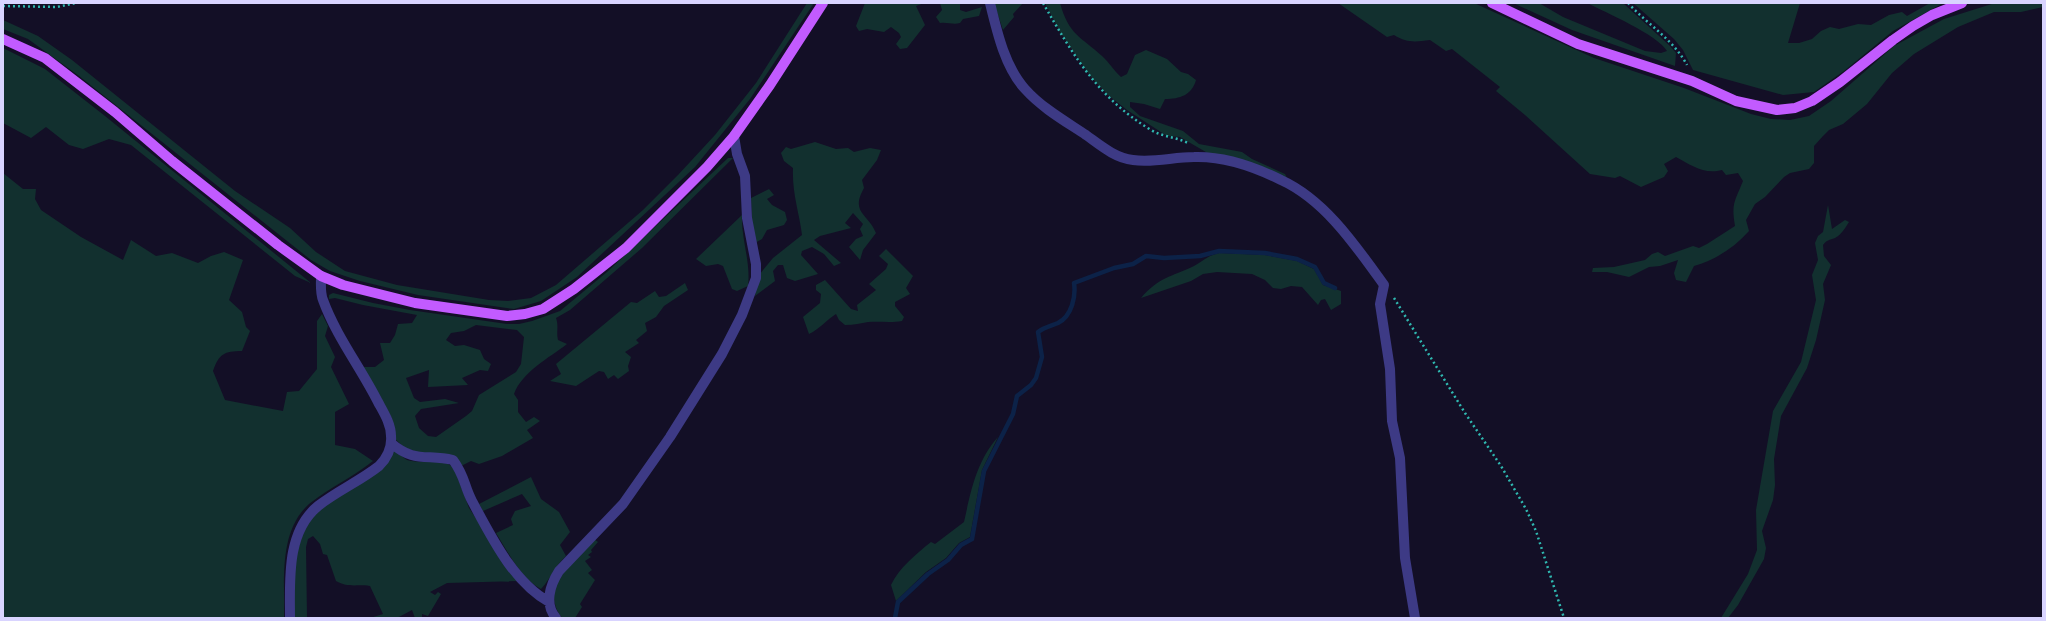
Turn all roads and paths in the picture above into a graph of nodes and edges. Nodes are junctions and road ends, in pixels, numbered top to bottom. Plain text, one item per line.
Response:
1 (76, 3) edge
2 (823, 3) edge
3 (990, 3) edge
4 (1042, 3) edge
5 (1492, 3) edge
6 (1628, 3) edge
7 (1962, 3) edge
8 (3, 6) edge
9 (3, 39) edge
10 (1692, 81) junction
11 (734, 136) junction
12 (1190, 144) dead end
13 (321, 276) junction
14 (1384, 285) junction
15 (391, 443) junction
16 (549, 602) junction
17 (290, 618) edge
18 (556, 618) edge
19 (1415, 618) edge
20 (1564, 618) edge

1 - 8 path
2 - 11 main road
3 - 14 street
4 - 12 path
5 - 10 main road
6 - 10 path
7 - 10 main road
9 - 13 main road
11 - 13 main road
11 - 16 street
13 - 15 street
14 - 19 street
14 - 20 path
15 - 16 street
15 - 17 street
16 - 18 street

